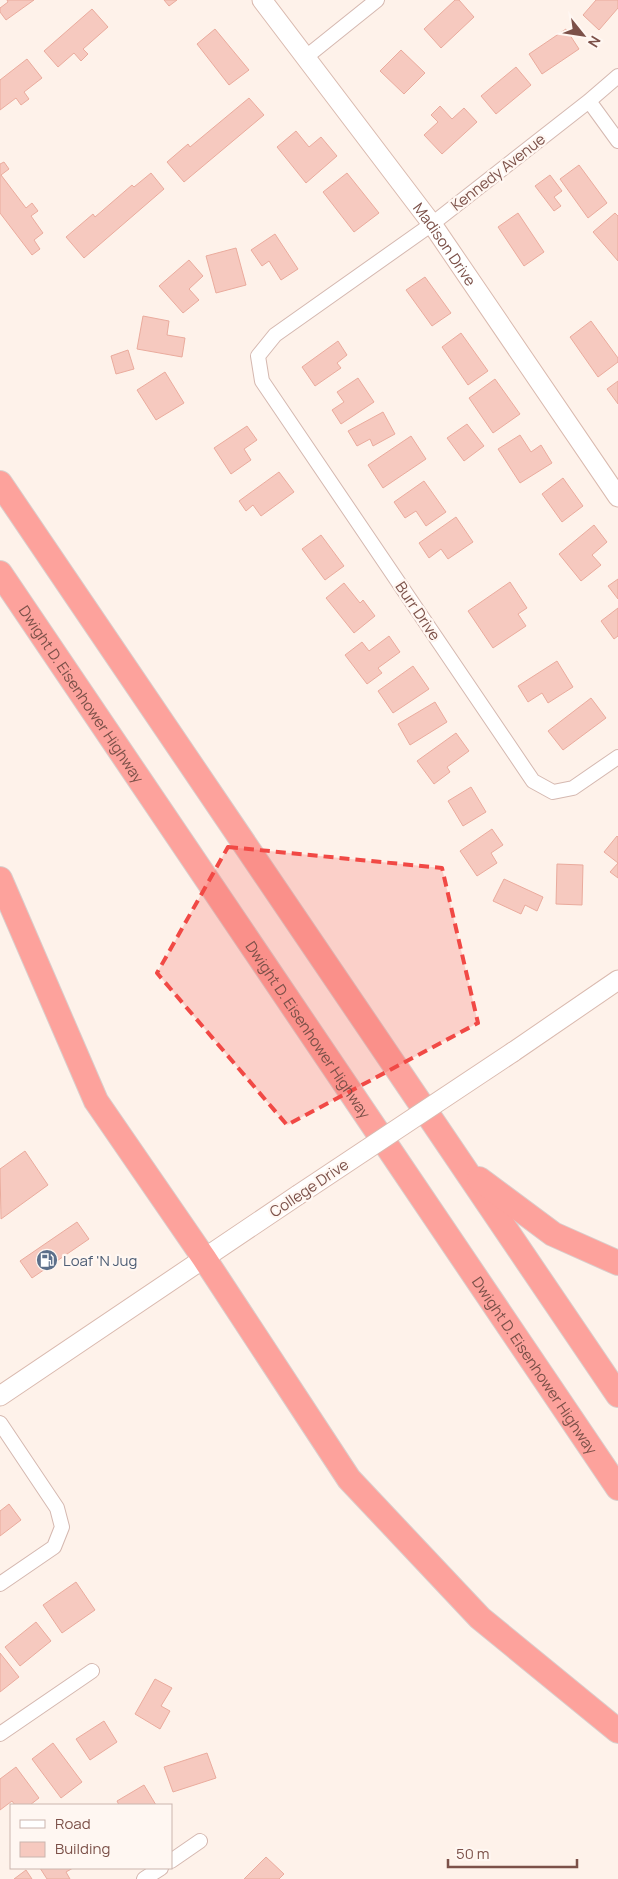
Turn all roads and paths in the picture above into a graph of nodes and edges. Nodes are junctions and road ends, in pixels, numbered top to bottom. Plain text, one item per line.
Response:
1 (262, 0) edge
2 (377, 0) edge
3 (306, 57) junction
4 (618, 76) edge
5 (589, 101) junction
6 (618, 141) edge
7 (432, 224) junction
8 (258, 356) joint
9 (0, 483) edge
10 (618, 496) edge
11 (0, 573) edge
12 (618, 757) edge
13 (0, 879) edge
14 (618, 980) edge
15 (465, 1168) junction
16 (204, 1258) junction
17 (618, 1263) edge
18 (618, 1395) edge
19 (0, 1396) edge
20 (0, 1423) edge
21 (618, 1488) edge
22 (0, 1584) edge
23 (92, 1672) dead end
24 (618, 1731) edge
25 (0, 1734) edge
26 (200, 1841) dead end
27 (172, 1860) edge
28 (159, 1869) edge
29 (144, 1879) edge

1 - 3 main road, Madison Drive
2 - 3 street
3 - 7 main road, Madison Drive
4 - 5 street, Kennedy Avenue
5 - 6 street
5 - 7 street, Kennedy Avenue
7 - 8 street, Kennedy Avenue
7 - 10 main road, Madison Drive
8 - 12 street, Burr Drive
9 - 15 highway
11 - 21 highway, Dwight D. Eisenhower Highway
13 - 16 highway
14 - 16 main road, College Drive, bridge
15 - 17 highway
15 - 18 highway
16 - 19 main road, College Drive
16 - 24 highway
20 - 22 street
23 - 25 street
26 - 27 street
28 - 29 street

